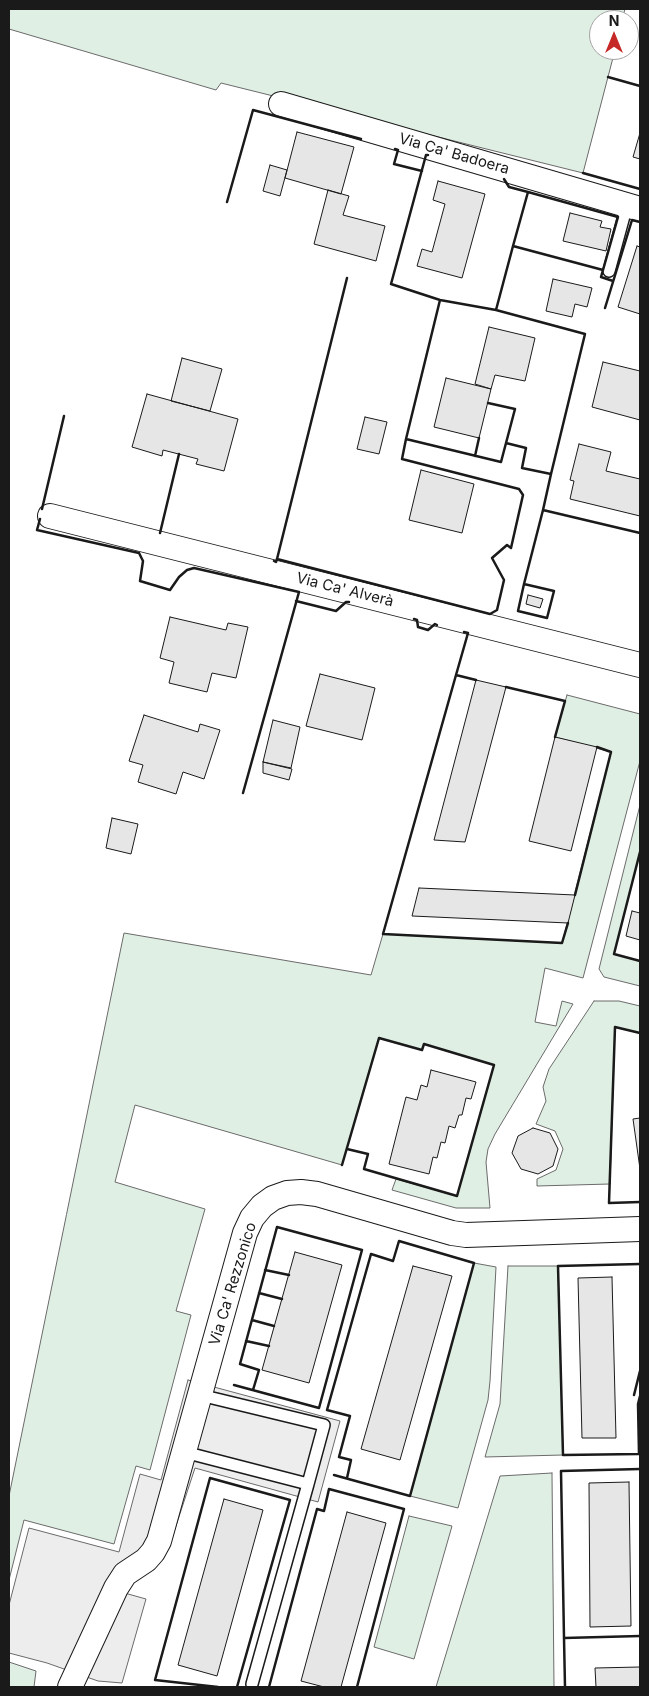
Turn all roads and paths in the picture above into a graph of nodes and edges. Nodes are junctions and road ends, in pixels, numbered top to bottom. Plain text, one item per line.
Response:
1 (281, 104) dead end
2 (634, 207) edge
3 (609, 271) dead end
4 (50, 516) dead end
5 (640, 665) edge
6 (640, 1229) edge
7 (200, 1395) junction
8 (184, 1452) junction
9 (308, 1484) junction
10 (252, 1684) dead end
11 (70, 1687) edge

1 - 2 street, Via Ca' Badoera
2 - 3 lane, Via Ca' Badoera
4 - 5 street, Via Ca' Alverà
6 - 7 street, Via Ca' Rezzonico
7 - 8 street, Via Ca' Rezzonico
7 - 9 lane
8 - 9 lane
8 - 11 street, Via Ca' Rezzonico
9 - 10 lane

